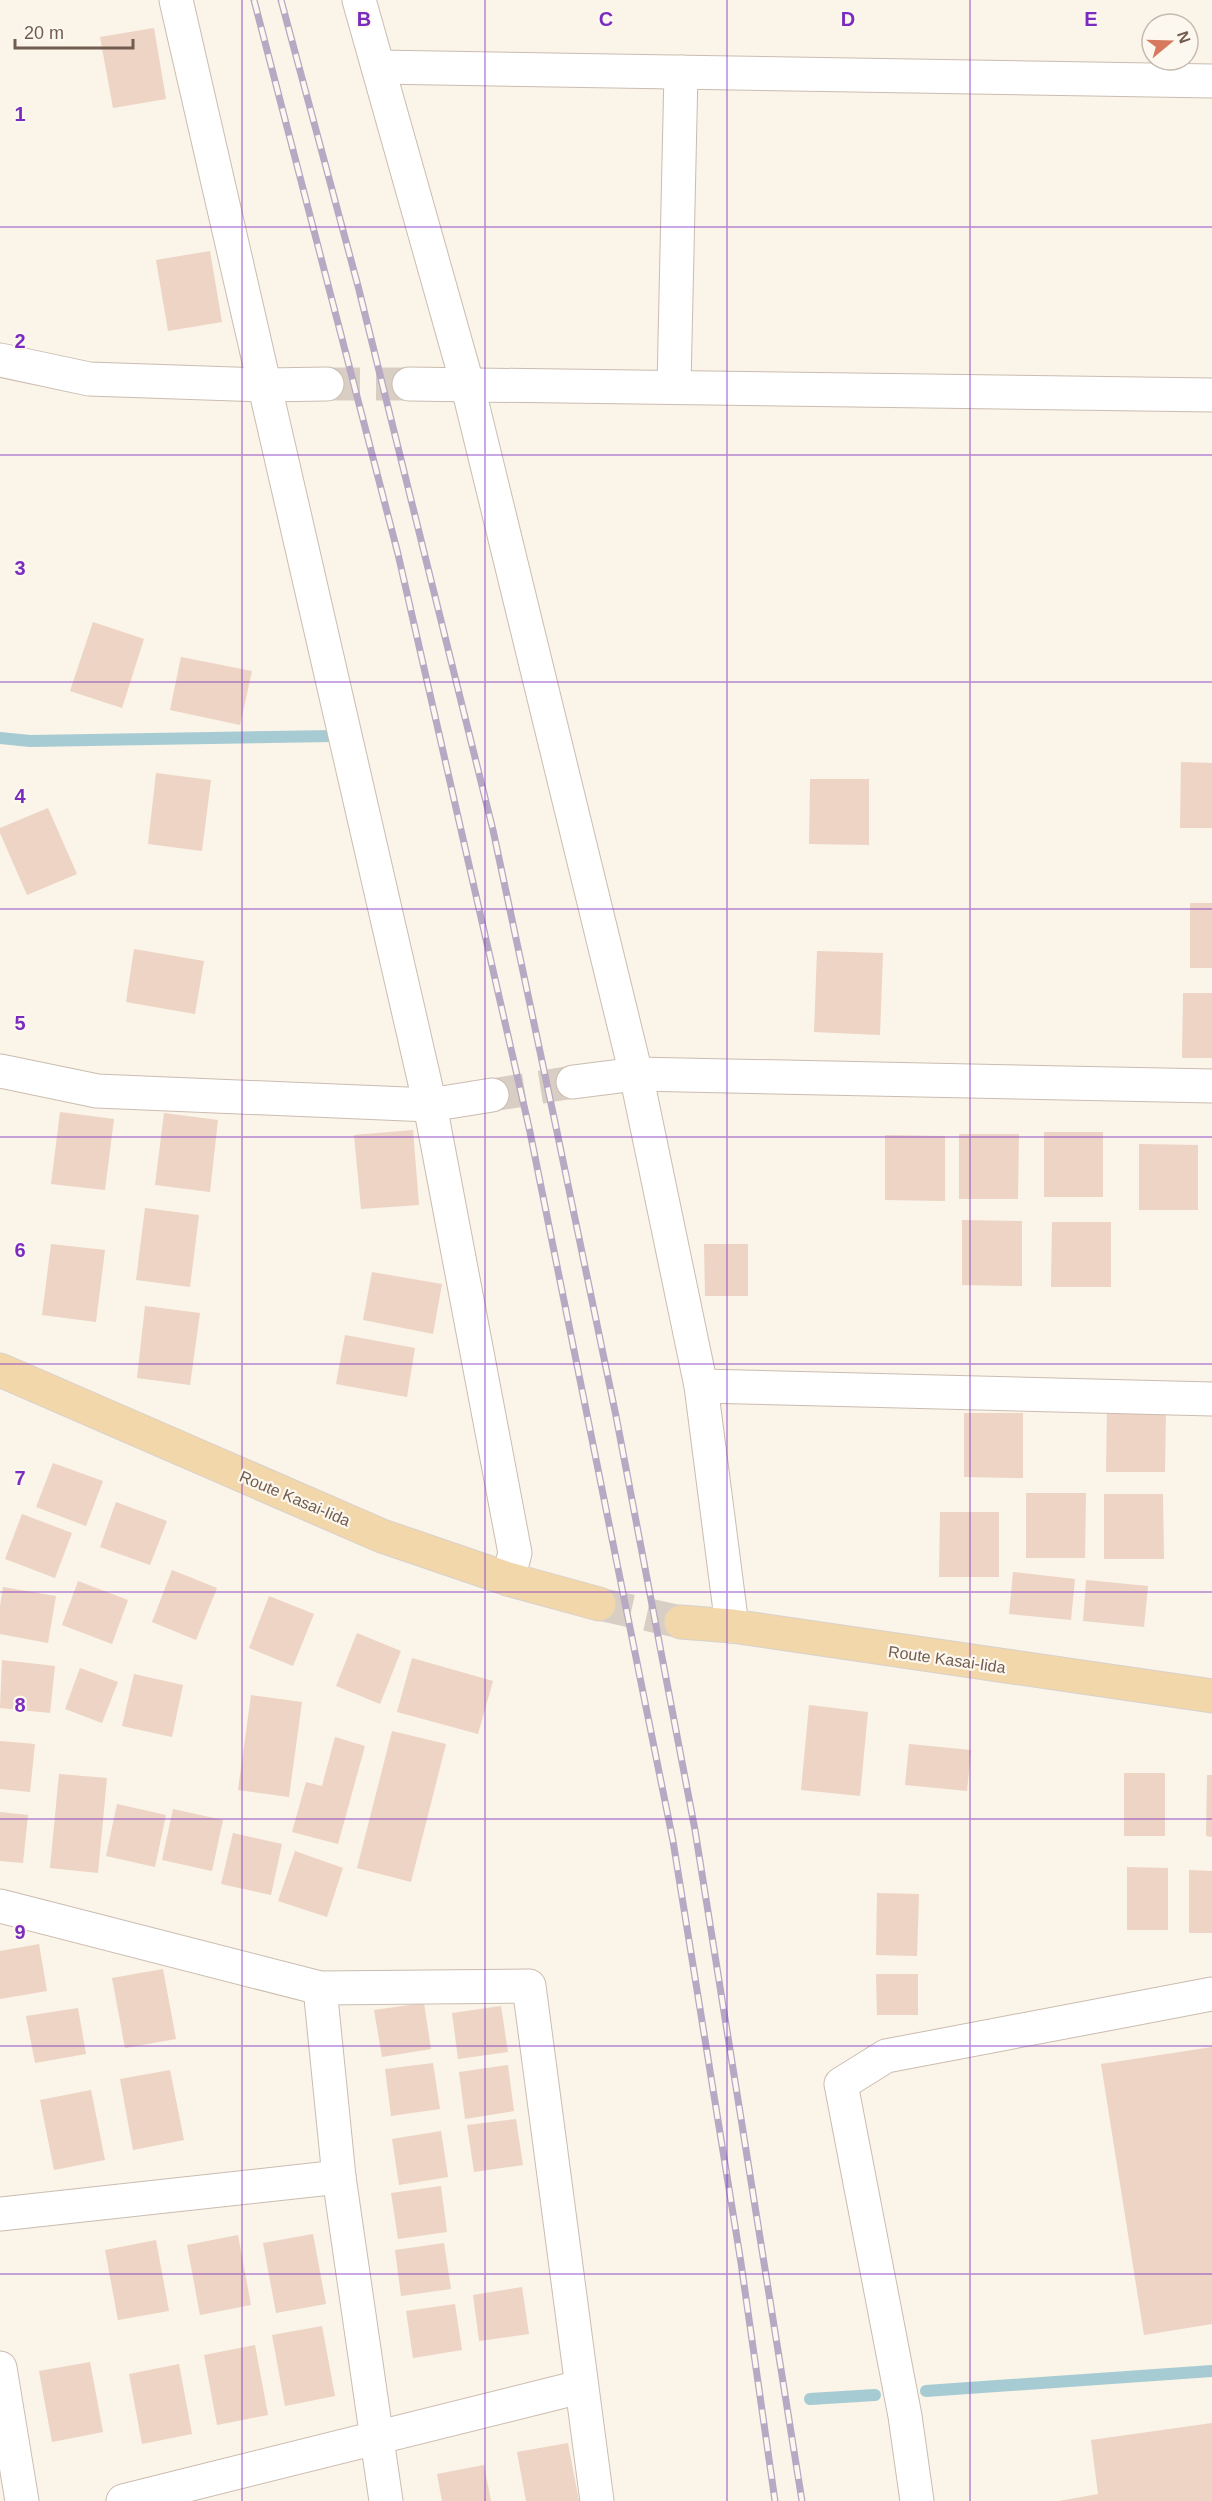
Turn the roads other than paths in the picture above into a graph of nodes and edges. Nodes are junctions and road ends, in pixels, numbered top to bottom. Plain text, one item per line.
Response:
1 (176, 0) edge
2 (359, 0) edge
3 (378, 67) junction
4 (681, 72) junction
5 (1212, 81) edge
6 (0, 360) edge
7 (468, 383) junction
8 (327, 384) tunnel mouth
9 (409, 384) tunnel mouth
10 (266, 385) junction
11 (675, 386) junction
12 (1212, 395) edge
13 (0, 1071) edge
14 (636, 1074) junction
15 (573, 1082) tunnel mouth
16 (1212, 1086) edge
17 (492, 1095) tunnel mouth
18 (430, 1105) junction
19 (0, 1370) edge
20 (701, 1386) junction
21 (1212, 1399) edge
22 (508, 1579) junction
23 (599, 1604) tunnel mouth
24 (681, 1622) tunnel mouth
25 (732, 1626) junction
26 (1212, 1696) edge
27 (0, 1906) edge
28 (320, 1988) junction
29 (1212, 1994) edge
30 (339, 2177) junction
31 (0, 2214) edge
32 (0, 2368) edge
33 (580, 2386) junction
34 (377, 2437) junction
35 (22, 2501) edge
36 (123, 2501) edge
37 (386, 2501) edge
38 (597, 2501) edge
39 (917, 2501) edge

1 - 10 street
2 - 3 street
3 - 4 street
3 - 7 street
4 - 5 street
4 - 11 street
6 - 10 street
7 - 9 street
7 - 11 street
7 - 14 street
8 - 10 street
10 - 18 street
11 - 12 street
13 - 18 street
14 - 15 street
14 - 16 street
14 - 20 street
17 - 18 street
18 - 22 street
19 - 22 main road, Route Kasai-Iida
20 - 21 street
20 - 25 street
22 - 23 main road, Route Kasai-Iida
24 - 25 main road, Route Kasai-Iida
25 - 26 main road, Route Kasai-Iida
27 - 28 street
28 - 30 street
28 - 33 street
29 - 39 street
30 - 31 street
30 - 34 street
32 - 35 street
33 - 34 street
33 - 38 street
34 - 36 street
34 - 37 street

